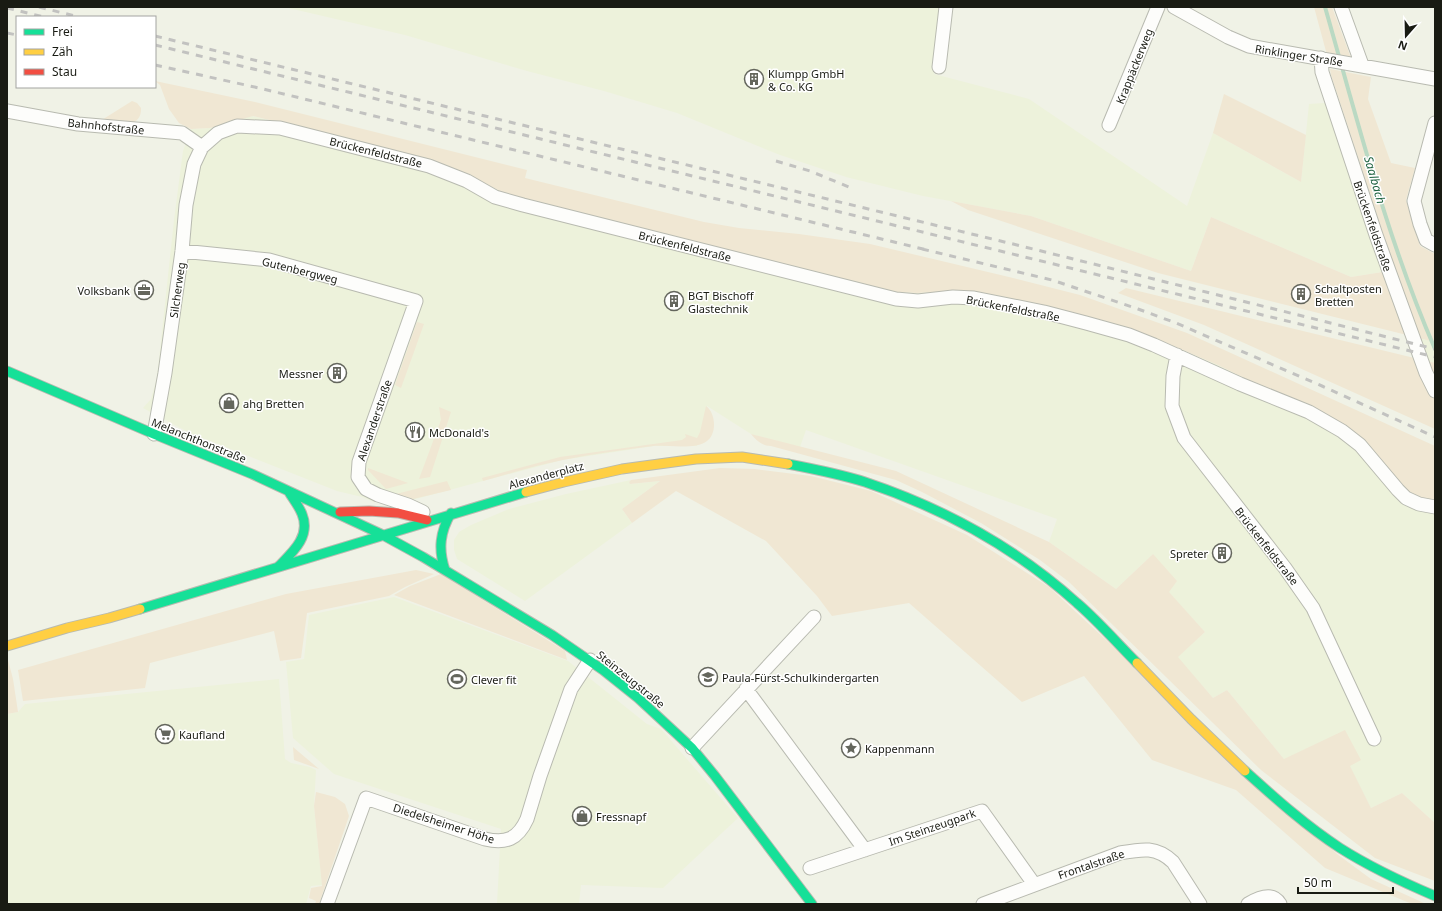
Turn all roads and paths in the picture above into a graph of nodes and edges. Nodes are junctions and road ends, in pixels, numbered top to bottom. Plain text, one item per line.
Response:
1 (946, 7) edge
2 (1158, 7) edge
3 (1174, 7) edge
4 (1341, 7) edge
5 (1325, 59) junction
6 (1360, 65) junction
7 (939, 66) dead end
8 (1435, 79) edge
9 (7, 111) edge
10 (1435, 123) edge
11 (1109, 125) dead end
12 (202, 147) junction
13 (1435, 245) edge
14 (182, 252) junction
15 (416, 301) joint
16 (1177, 355) junction
17 (7, 371) edge
18 (1435, 391) edge
19 (154, 434) junction
20 (289, 492) junction
21 (1435, 506) edge
22 (336, 512) junction
23 (451, 513) junction
24 (431, 519) junction
25 (381, 534) junction
26 (278, 566) junction
27 (446, 570) junction
28 (814, 618) dead end
29 (7, 646) edge
30 (590, 660) junction
31 (746, 689) junction
32 (1374, 739) dead end
33 (692, 748) junction
34 (865, 850) junction
35 (810, 868) dead end
36 (1034, 884) junction
37 (1435, 896) edge
38 (1005, 900) edge
39 (327, 904) edge
40 (812, 904) edge
41 (983, 904) edge
42 (1200, 904) edge
43 (1248, 904) edge
44 (1280, 904) edge

1 - 7 street
2 - 11 street, Krappäckerweg
3 - 5 street, Rinklinger Straße
4 - 6 street
5 - 6 street, Rinklinger Straße
5 - 18 street, Brückenfeldstraße
6 - 8 street, Rinklinger Straße
9 - 12 street, Bahnhofstraße
10 - 13 street
12 - 14 street, Silcherweg
12 - 16 street, Brückenfeldstraße
14 - 15 street, Gutenbergweg
14 - 19 street, Silcherweg
15 - 24 street, Alexanderstraße
16 - 21 street, Brückenfeldstraße
16 - 32 street, Brückenfeldstraße
17 - 19 main road, Melanchthonstraße
19 - 20 main road, Melanchthonstraße
20 - 22 main road, Melanchthonstraße
20 - 26 main road
22 - 24 main road
22 - 25 main road, Melanchthonstraße
23 - 24 main road, Alexanderplatz
23 - 27 main road
23 - 37 main road, Alexanderplatz
24 - 25 main road, Alexanderplatz
25 - 26 main road, Alexanderplatz
25 - 27 main road, Steinzeugstraße
26 - 29 main road, Alexanderplatz
27 - 30 main road, Steinzeugstraße
28 - 31 street
30 - 33 main road, Steinzeugstraße
30 - 39 street, Diedelsheimer Höhe
31 - 33 street
31 - 34 street
33 - 40 main road, Steinzeugstraße
34 - 35 street, Im Steinzeugpark
34 - 36 street, Im Steinzeugpark
36 - 38 street, Frontalstraße
36 - 42 street, Frontalstraße
38 - 41 street, Frontalstraße
43 - 44 street

